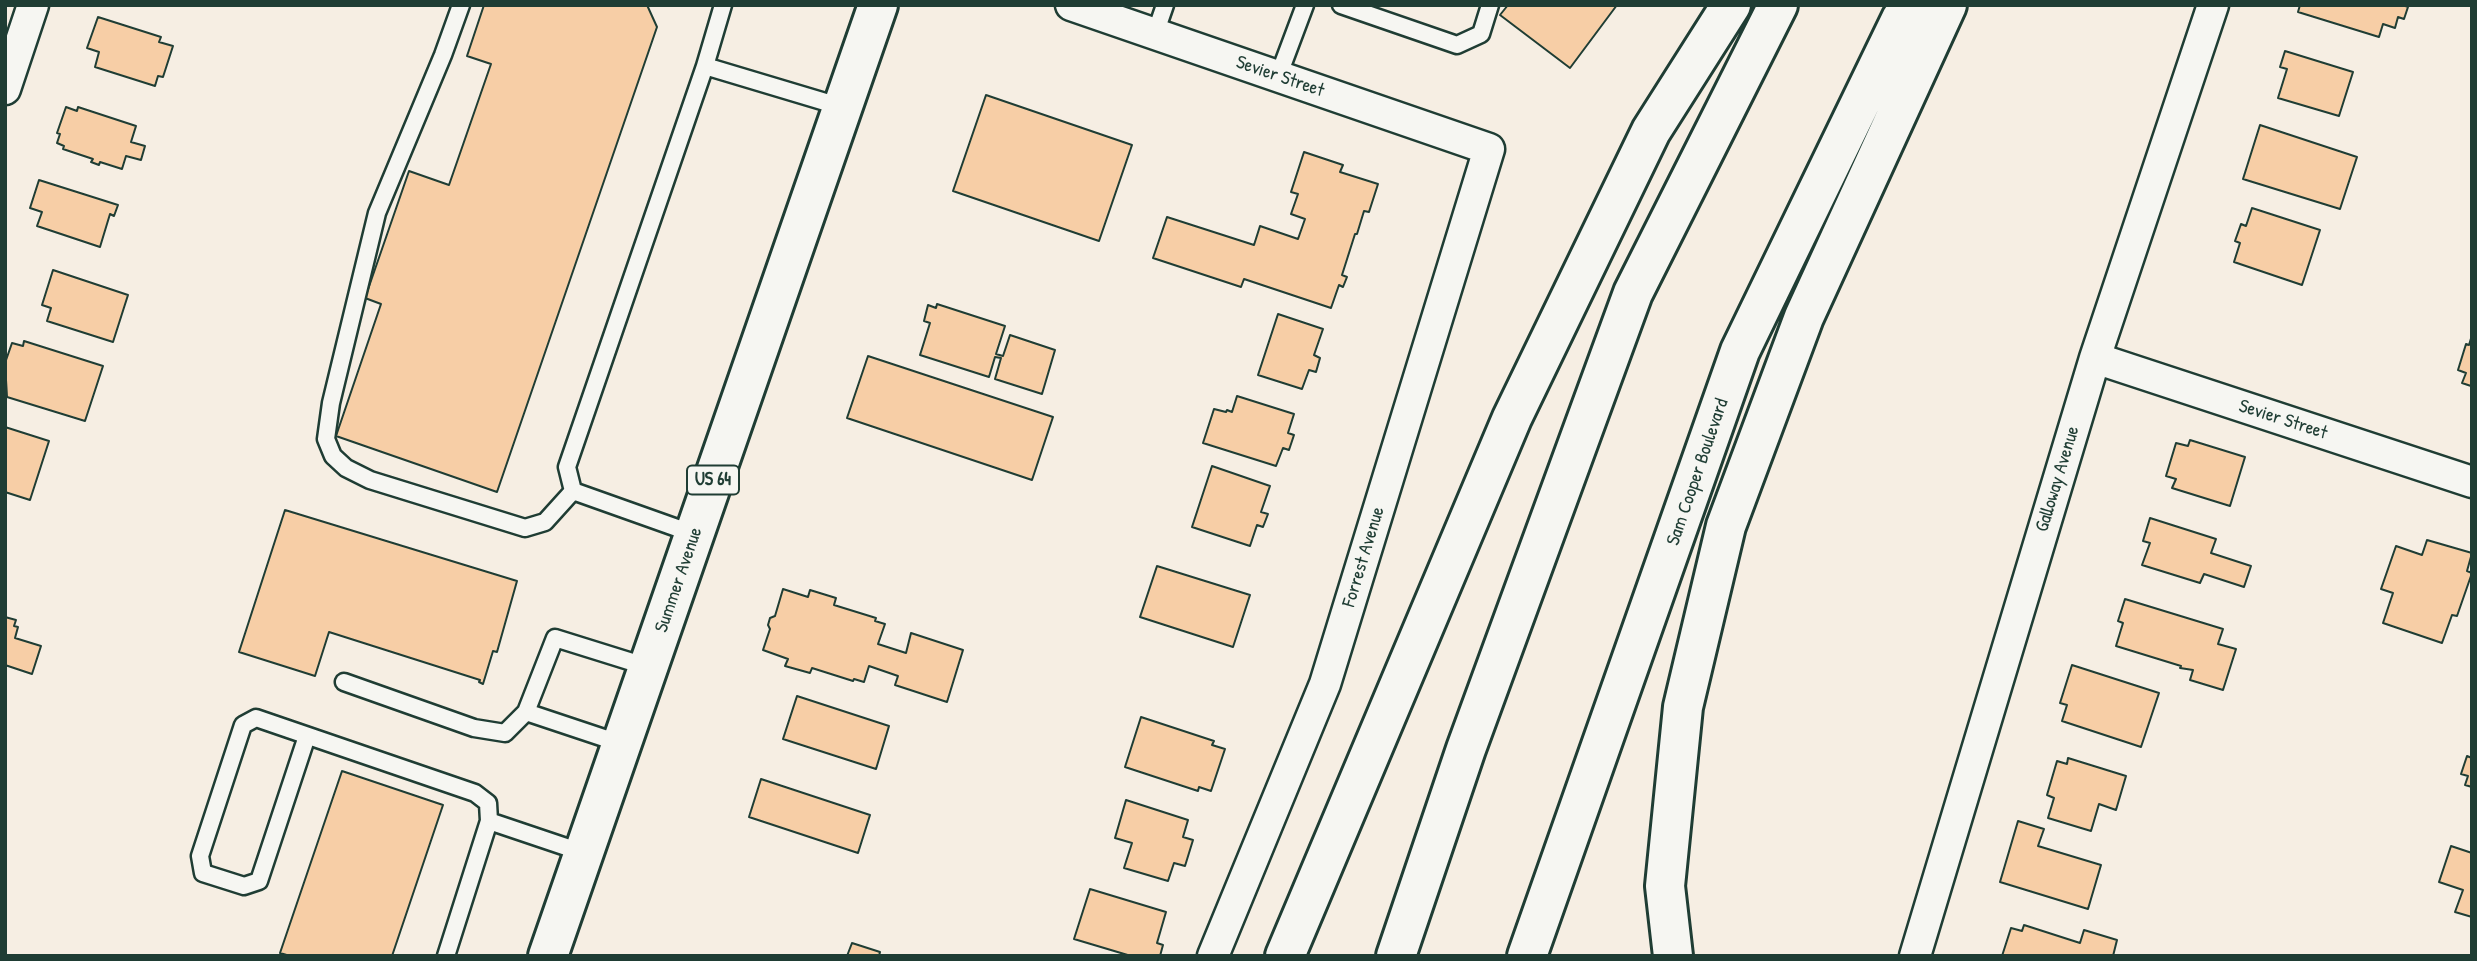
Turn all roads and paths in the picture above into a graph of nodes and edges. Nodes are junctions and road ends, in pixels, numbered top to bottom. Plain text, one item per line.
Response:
1 (33, 5) edge
2 (461, 5) edge
3 (723, 5) edge
4 (878, 5) edge
5 (1071, 5) edge
6 (1165, 5) edge
7 (1305, 5) edge
8 (1341, 5) edge
9 (1490, 5) edge
10 (1731, 5) edge
11 (1778, 5) edge
12 (1910, 5) edge
13 (1947, 5) edge
14 (2213, 5) edge
15 (1155, 34) junction
16 (705, 66) junction
17 (1278, 76) junction
18 (5, 89) edge
19 (842, 107) junction
20 (1489, 149) joint
21 (2095, 358) junction
22 (2472, 482) edge
23 (573, 491) junction
24 (694, 534) junction
25 (649, 667) junction
26 (344, 682) dead end
27 (526, 712) junction
28 (307, 736) junction
29 (622, 744) junction
30 (489, 821) junction
31 (584, 853) junction
32 (446, 956) edge
33 (548, 956) edge
34 (1213, 956) edge
35 (1284, 956) edge
36 (1396, 956) edge
37 (1527, 956) edge
38 (1672, 956) edge
39 (1915, 956) edge

1 - 18 street
2 - 23 lane
3 - 16 lane
4 - 19 main road, Summer Avenue / US 64
5 - 15 street, Sevier Street
6 - 15 lane
7 - 17 lane
8 - 9 lane
10 - 35 main road
11 - 36 main road
12 - 37 main road, Sam Cooper Boulevard
13 - 38 main road
14 - 21 street, Galloway Avenue
15 - 17 street, Sevier Street
16 - 19 lane
16 - 23 lane
17 - 20 street, Sevier Street
19 - 24 main road, Summer Avenue / US 64
20 - 34 street, Forrest Avenue
21 - 22 street, Sevier Street
21 - 39 street, Galloway Avenue
23 - 24 lane
24 - 25 main road, Summer Avenue / US 64
25 - 27 lane
25 - 29 main road, Summer Avenue / US 64
26 - 27 lane
27 - 29 lane
28 - 28 lane
28 - 30 lane
29 - 31 main road, Summer Avenue / US 64
30 - 31 lane
30 - 32 lane
31 - 33 main road, Summer Avenue / US 64

